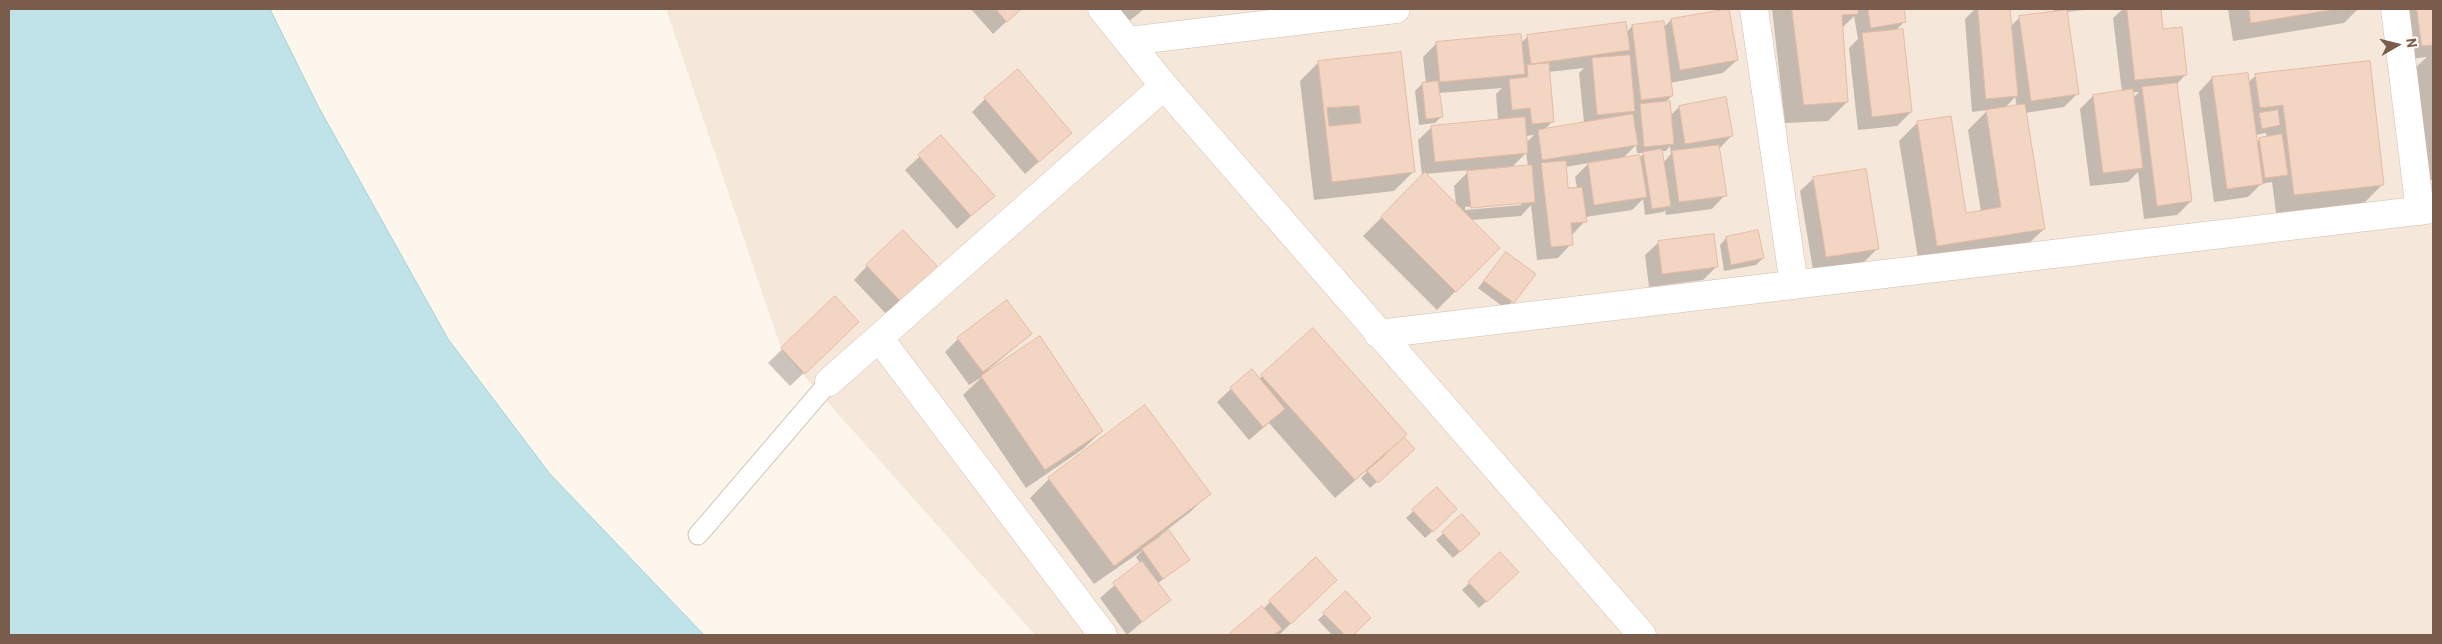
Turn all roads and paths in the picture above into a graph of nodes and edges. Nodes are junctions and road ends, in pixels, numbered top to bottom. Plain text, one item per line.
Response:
1 (1102, 9) edge
2 (1396, 9) edge
3 (1754, 9) edge
4 (2395, 9) edge
5 (1262, 17) edge
6 (1129, 41) junction
7 (1164, 86) junction
8 (2426, 210) edge
9 (1794, 285) junction
10 (1378, 334) junction
11 (879, 338) junction
12 (829, 382) joint
13 (698, 535) dead end
14 (1103, 635) edge
15 (1642, 635) edge

1 - 6 street
2 - 5 street
3 - 9 street
4 - 8 street
5 - 6 street
6 - 7 street
7 - 10 street
7 - 11 street
8 - 9 street
9 - 10 street
10 - 15 street
11 - 12 street
11 - 14 street
12 - 13 lane

